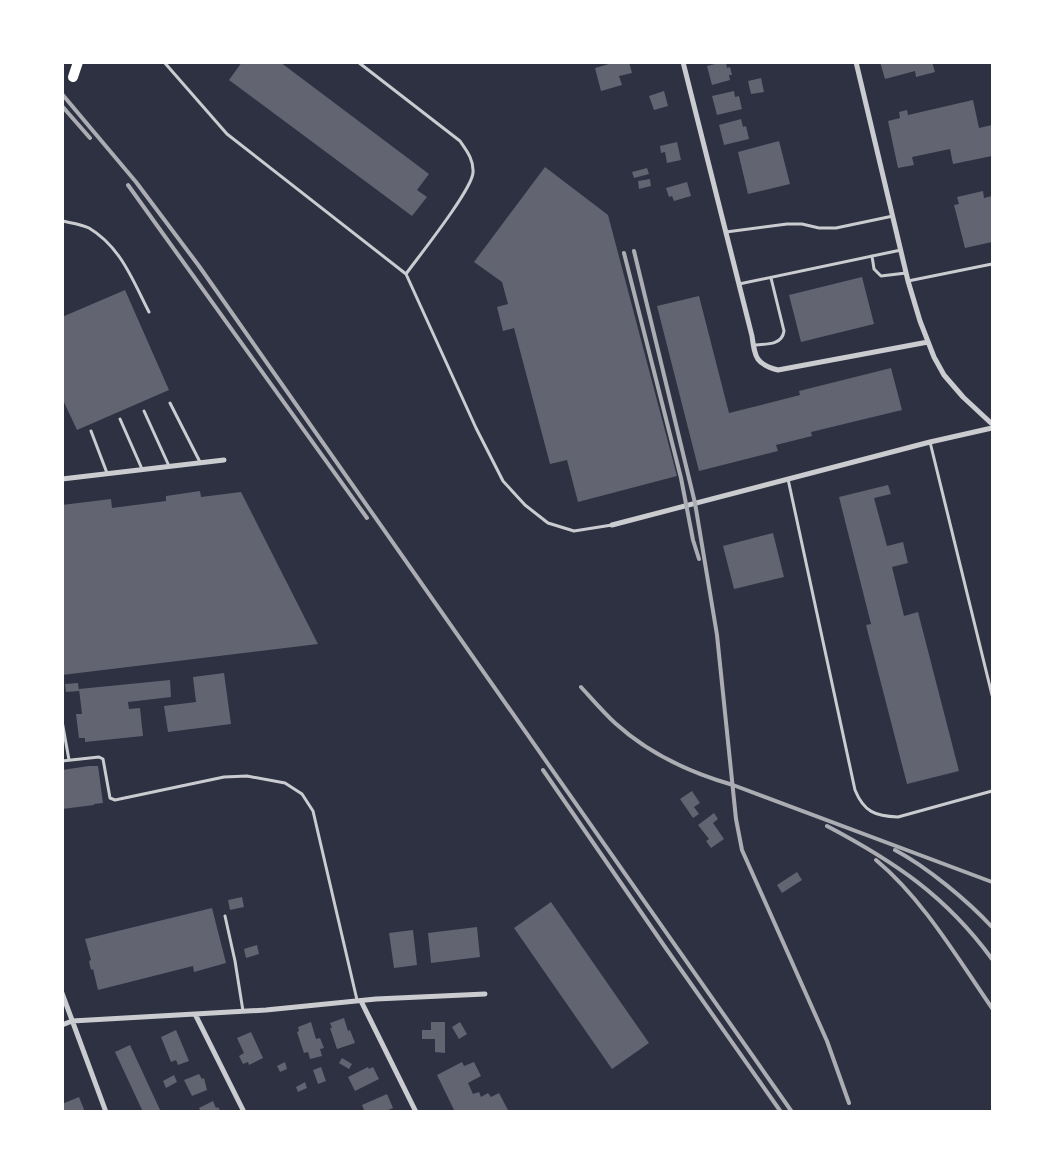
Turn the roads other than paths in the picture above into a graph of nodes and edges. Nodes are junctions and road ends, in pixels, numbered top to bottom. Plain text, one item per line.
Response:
1 (78, 62) edge
2 (164, 62) edge
3 (358, 62) edge
4 (683, 62) edge
5 (856, 62) edge
6 (73, 77) dead end
7 (892, 216) junction
8 (62, 221) edge
9 (726, 232) junction
10 (901, 250) junction
11 (872, 256) junction
12 (992, 264) edge
13 (906, 273) junction
14 (406, 274) junction
15 (772, 278) junction
16 (908, 281) junction
17 (739, 284) junction
18 (149, 312) dead end
19 (928, 342) junction
20 (753, 345) junction
21 (170, 403) dead end
22 (144, 411) dead end
23 (120, 419) dead end
24 (992, 424) edge
25 (992, 428) edge
26 (91, 431) dead end
27 (930, 442) junction
28 (224, 460) dead end
29 (200, 463) junction
30 (169, 466) junction
31 (142, 470) junction
32 (108, 474) junction
33 (788, 478) junction
34 (62, 479) edge
35 (612, 525) joint
36 (992, 696) edge
37 (62, 721) edge
38 (69, 760) junction
39 (62, 761) edge
40 (992, 791) edge
41 (225, 916) dead end
42 (62, 993) edge
43 (485, 994) dead end
44 (359, 1001) junction
45 (243, 1012) junction
46 (196, 1014) junction
47 (72, 1021) junction
48 (62, 1025) edge
49 (106, 1112) edge
50 (244, 1112) edge
51 (416, 1112) edge

1 - 6 main road
2 - 14 lane
3 - 14 lane
4 - 9 street
5 - 7 street
7 - 9 lane
7 - 10 street
8 - 18 lane
9 - 17 street
10 - 11 lane
10 - 13 street
11 - 13 lane
11 - 15 lane
12 - 16 lane
13 - 16 street
14 - 35 lane
15 - 17 lane
15 - 20 lane
16 - 19 street
17 - 20 street
19 - 20 street
19 - 24 street
21 - 29 lane
22 - 30 lane
23 - 31 lane
25 - 27 street
26 - 32 lane
27 - 33 street
27 - 36 lane
28 - 29 street
29 - 30 street
30 - 31 street
31 - 32 street
32 - 34 street
33 - 35 street
33 - 40 lane
37 - 38 lane
38 - 39 lane
38 - 44 lane
41 - 45 lane
42 - 47 street
43 - 44 street
44 - 45 street
44 - 51 street
45 - 46 street
46 - 47 street
46 - 50 street
47 - 48 street
47 - 49 street

